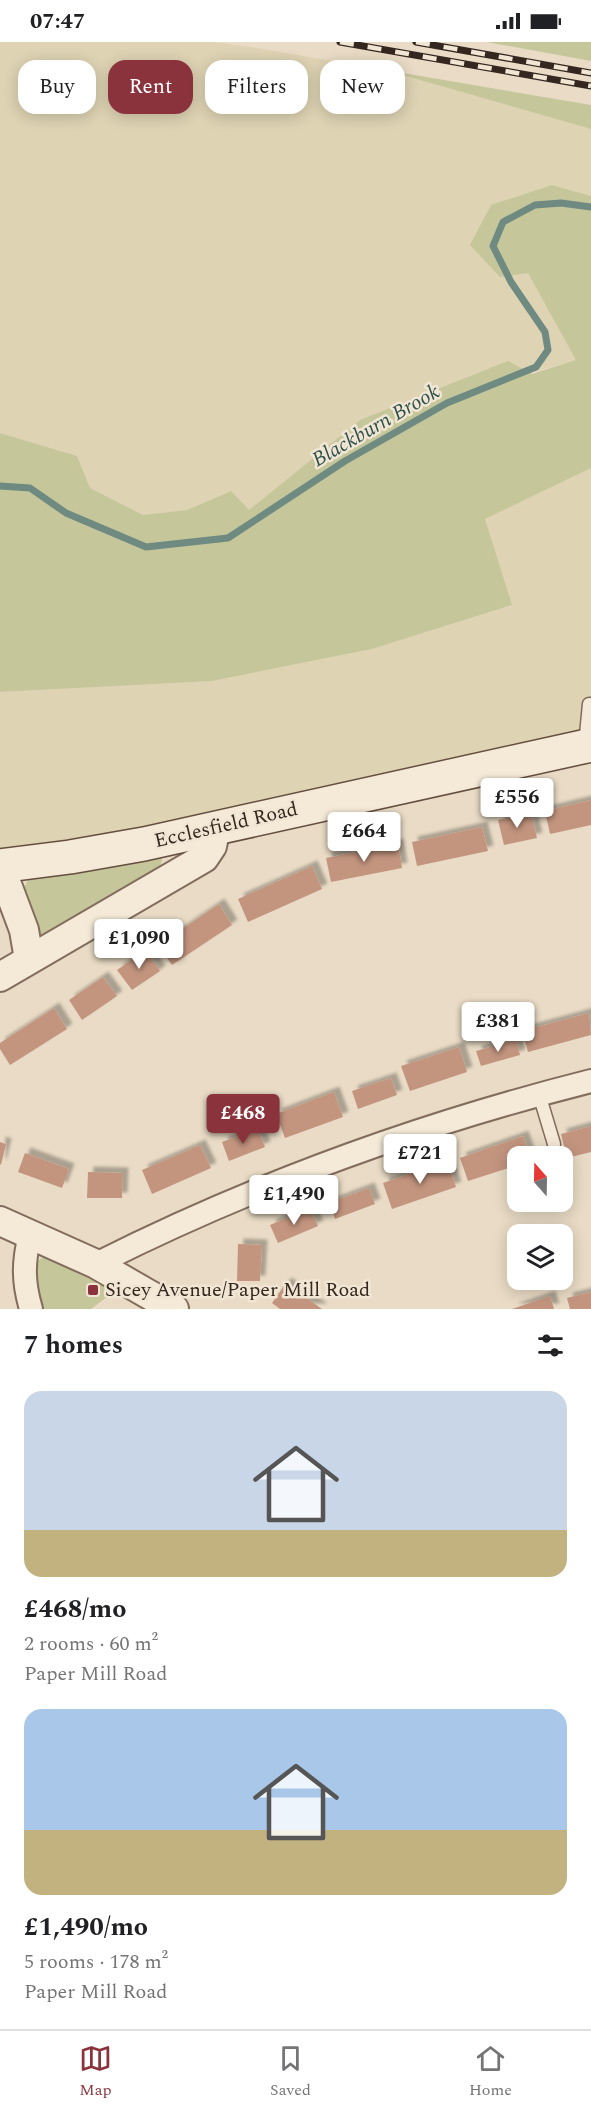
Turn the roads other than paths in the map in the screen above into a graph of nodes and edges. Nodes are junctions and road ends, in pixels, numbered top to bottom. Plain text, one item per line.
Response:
1 (591, 704) edge
2 (588, 745) edge
3 (216, 827) junction
4 (0, 866) edge
5 (29, 959) junction
6 (0, 977) edge
7 (591, 1081) edge
8 (539, 1094) junction
9 (554, 1144) dead end
10 (0, 1221) edge
11 (30, 1235) junction
12 (96, 1264) junction
13 (31, 1309) edge
14 (174, 1309) edge

1 - 2 lane
2 - 3 main road, Ecclesfield Road
3 - 4 main road, Ecclesfield Road
3 - 5 street
4 - 5 street
5 - 6 street
7 - 8 street
8 - 9 lane
8 - 12 street
10 - 11 street
11 - 12 street
11 - 13 street
12 - 14 street

